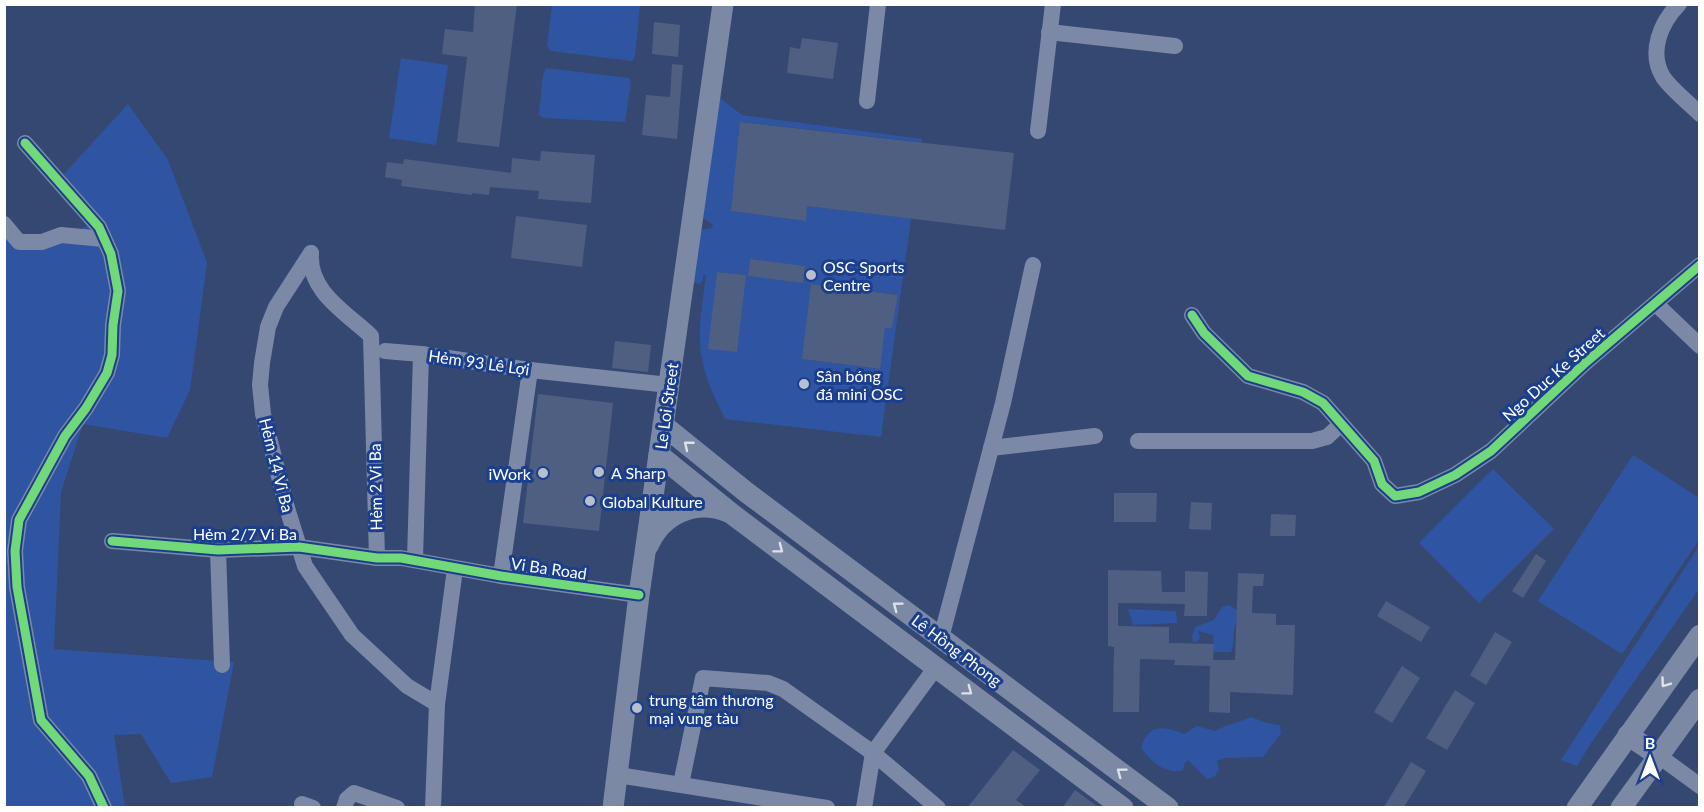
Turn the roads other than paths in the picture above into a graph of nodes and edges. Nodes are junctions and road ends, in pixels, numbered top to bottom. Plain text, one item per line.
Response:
1 (723, 4) edge
2 (878, 4) edge
3 (1053, 4) edge
4 (1679, 4) edge
5 (1050, 32) junction
6 (1175, 46) dead end
7 (867, 101) dead end
8 (1700, 114) edge
9 (1038, 131) dead end
10 (25, 142) dead end
11 (4, 224) edge
12 (104, 239) junction
13 (1033, 265) dead end
14 (1700, 265) edge
15 (1656, 304) junction
16 (1192, 315) dead end
17 (371, 336) joint
18 (1700, 346) edge
19 (385, 351) dead end
20 (421, 354) junction
21 (530, 370) junction
22 (669, 385) junction
23 (1341, 424) junction
24 (663, 425) junction
25 (1095, 436) dead end
26 (1138, 441) dead end
27 (991, 448) junction
28 (659, 455) junction
29 (723, 474) junction
30 (705, 492) junction
31 (732, 514) junction
32 (112, 541) dead end
33 (299, 547) junction
34 (218, 550) junction
35 (645, 556) junction
36 (377, 558) junction
37 (415, 559) junction
38 (455, 569) junction
39 (501, 576) junction
40 (639, 595) junction
41 (1700, 635) edge
42 (946, 642) junction
43 (222, 665) dead end
44 (936, 667) junction
45 (1700, 699) edge
46 (437, 704) junction
47 (1628, 735) junction
48 (873, 753) junction
49 (1659, 756) junction
50 (618, 774) junction
51 (681, 784) junction
52 (1700, 786) edge
53 (104, 807) edge
54 (344, 807) edge
55 (397, 807) edge
56 (433, 807) edge
57 (614, 807) edge
58 (827, 807) edge
59 (864, 807) edge
60 (938, 807) edge
61 (1123, 807) edge
62 (1167, 807) edge
63 (1577, 807) edge
64 (1621, 807) edge

1 - 22 main road, Le Loi Street
2 - 7 street
3 - 5 street
4 - 8 street
5 - 6 street
5 - 9 street
10 - 12 street
11 - 12 street
12 - 53 street
13 - 27 street
14 - 15 street, Ngo Duc Ke Street
15 - 18 street
15 - 23 street, Ngo Duc Ke Street
16 - 23 street
17 - 33 street, Hẻm 14 Vi Ba
17 - 36 street, Hẻm 2 Vi Ba
19 - 20 street
20 - 21 street, Hẻm 93 Lê Lợi
20 - 37 street, Hẻm 93 Lê Lợi
21 - 22 street, Hẻm 93 Lê Lợi
21 - 39 street
22 - 24 main road, Le Loi Street
23 - 26 street
24 - 28 main road, Le Loi Street
29 -> 24 main road, Lê Hồng Phong
25 - 27 street
27 - 42 street
28 - 30 main road, Lê Hồng Phong
28 - 35 main road, Le Loi Street
29 - 30 main road
42 -> 29 main road, Lê Hồng Phong
30 - 31 main road, Lê Hồng Phong
31 - 35 main road
31 -> 44 main road, Lê Hồng Phong
32 - 34 street, Hẻm 2/7 Vi Ba
33 - 34 street, Hẻm 2/7 Vi Ba
33 - 36 street, Hẻm 2/7 Vi Ba
33 - 46 street, Hẻm 14 Vi Ba
34 - 43 street
35 - 40 main road, Le Loi Street
36 - 37 street
37 - 38 street
38 - 39 street, Vi Ba Road
38 - 46 street
39 - 40 street, Vi Ba Road
40 - 50 main road, Le Loi Street
41 -> 47 main road
42 - 44 main road
62 -> 42 main road, Lê Hồng Phong
44 - 48 street
44 -> 61 main road, Lê Hồng Phong
45 - 49 main road
46 - 56 street
47 - 49 main road
47 - 63 main road
48 - 51 street
48 - 59 street
48 - 60 street
49 - 52 street
49 - 64 main road
50 - 51 street
50 - 57 main road, Le Loi Street
51 - 58 street
54 - 55 street

